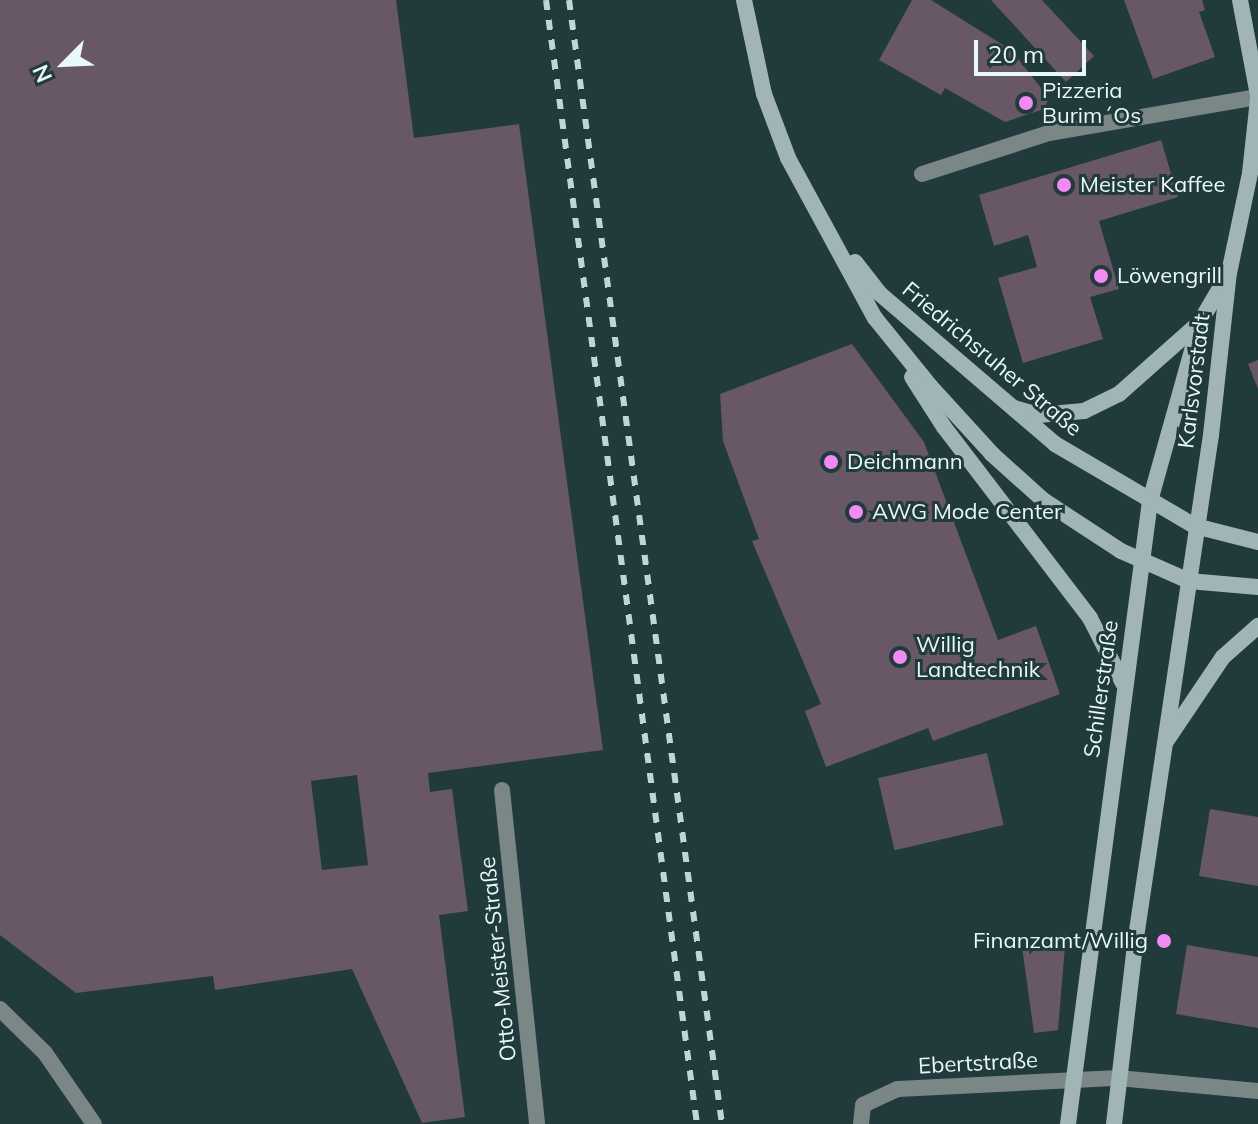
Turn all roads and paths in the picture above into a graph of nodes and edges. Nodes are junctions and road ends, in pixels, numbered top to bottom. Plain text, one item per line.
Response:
1 (744, 0) edge
2 (1240, 0) edge
3 (1258, 97) edge
4 (922, 174) dead end
5 (825, 224) junction
6 (1229, 273) junction
7 (875, 318) junction
8 (1200, 322) junction
9 (1008, 406) junction
10 (1150, 501) junction
11 (1195, 526) junction
12 (1258, 542) edge
13 (1141, 562) junction
14 (1189, 581) junction
15 (1258, 587) edge
16 (1258, 626) edge
17 (1123, 683) junction
18 (1163, 748) junction
19 (502, 790) dead end
20 (0, 1009) edge
21 (1118, 1078) junction
22 (1071, 1080) junction
23 (1258, 1091) edge
24 (94, 1124) edge
25 (537, 1124) edge
26 (861, 1124) edge
27 (1068, 1124) edge
28 (1114, 1124) edge

1 - 5 main road, Friedrichsruher Straße
2 - 3 main road, Karlsvorstadt
3 - 4 street
3 - 6 main road, Karlsvorstadt
5 - 7 main road, Friedrichsruher Straße
5 - 9 main road, Friedrichsruher Straße
6 - 8 main road, Schillerstraße
6 - 11 main road, Karlsvorstadt
7 - 13 main road, Friedrichsruher Straße
7 - 17 main road
8 - 9 main road
8 - 10 main road, Schillerstraße
9 - 10 main road, Friedrichsruher Straße
10 - 11 main road, Friedrichsruher Straße
10 - 13 main road, Schillerstraße
11 - 12 main road, Friedrichsruher Straße
11 - 14 main road
13 - 14 main road, Friedrichsruher Straße
13 - 17 main road, Schillerstraße
14 - 15 main road, Friedrichsruher Straße
14 - 18 main road
16 - 18 main road
17 - 22 main road, Schillerstraße
18 - 21 main road
19 - 25 street, Otto-Meister-Straße
20 - 24 street
21 - 22 street, Ebertstraße
21 - 23 street, Ebertstraße
21 - 28 main road
22 - 26 street, Ebertstraße
22 - 27 main road, Schillerstraße

